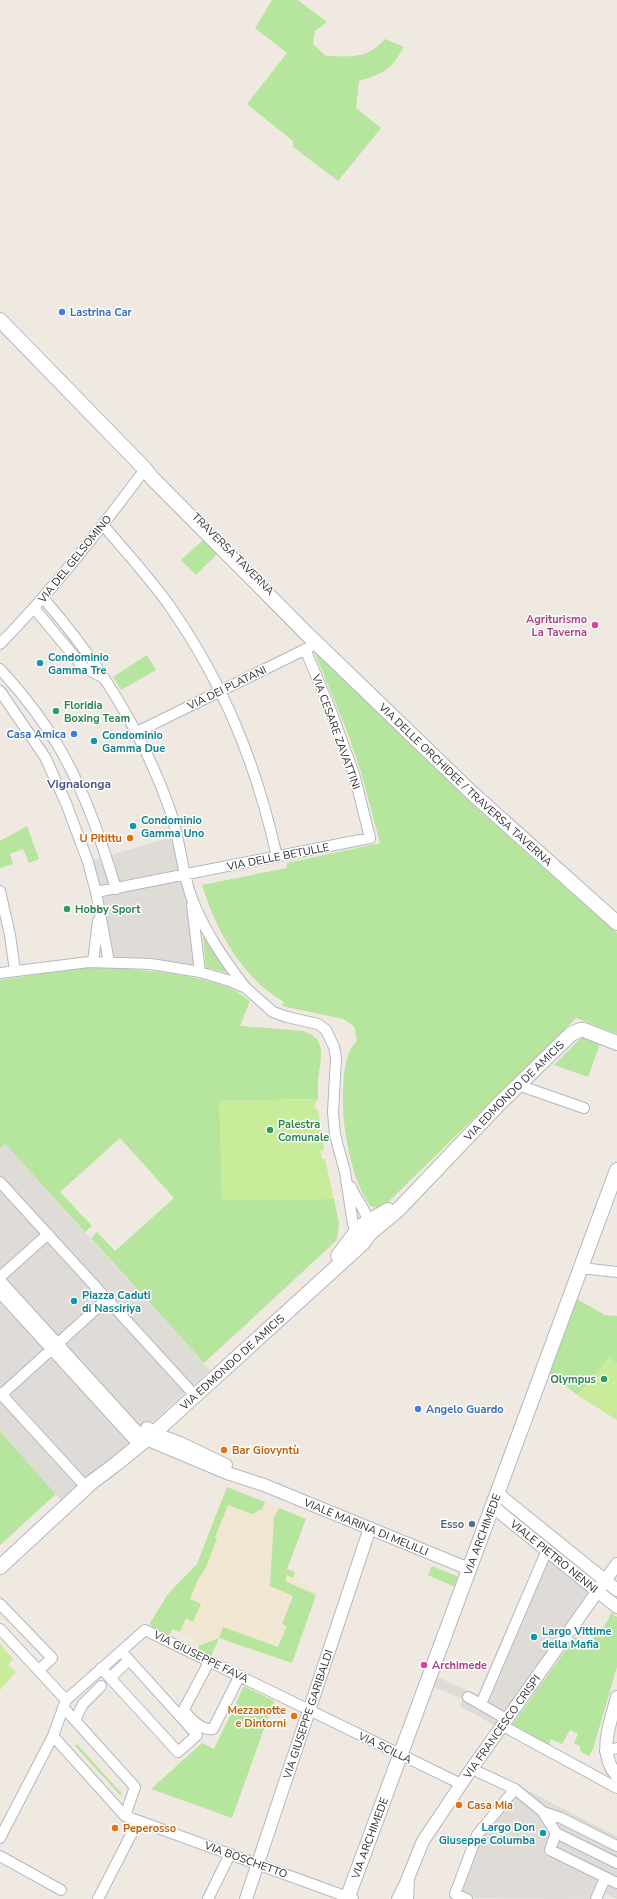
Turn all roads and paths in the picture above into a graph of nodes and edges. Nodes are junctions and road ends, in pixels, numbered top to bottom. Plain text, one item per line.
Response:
1 (0, 320) edge
2 (145, 469) junction
3 (103, 525) junction
4 (44, 598) junction
5 (34, 608) junction
6 (0, 644) edge
7 (311, 646) junction
8 (0, 669) edge
9 (106, 679) junction
10 (221, 690) junction
11 (0, 692) edge
12 (41, 719) junction
13 (26, 728) junction
14 (137, 732) junction
15 (84, 796) junction
16 (66, 803) junction
17 (370, 838) joint
18 (278, 857) junction
19 (186, 876) junction
20 (116, 889) junction
21 (0, 891) edge
22 (96, 892) junction
23 (191, 895) junction
24 (99, 911) junction
25 (617, 923) edge
26 (93, 962) junction
27 (109, 962) junction
28 (15, 971) junction
29 (200, 972) junction
30 (0, 973) edge
31 (246, 988) junction
32 (617, 1043) edge
33 (518, 1085) junction
34 (584, 1108) dead end
35 (617, 1170) edge
36 (345, 1172) junction
37 (0, 1182) edge
38 (423, 1182) junction
39 (615, 1183) edge
40 (363, 1229) junction
41 (48, 1234) junction
42 (581, 1268) junction
43 (617, 1272) edge
44 (0, 1277) edge
45 (0, 1280) edge
46 (0, 1293) edge
47 (107, 1299) junction
48 (54, 1347) junction
49 (189, 1389) junction
50 (1, 1394) edge
51 (147, 1433) junction
52 (89, 1484) junction
53 (264, 1485) junction
54 (495, 1499) junction
55 (370, 1528) junction
56 (547, 1550) junction
57 (617, 1564) edge
58 (0, 1567) edge
59 (469, 1569) junction
60 (605, 1581) junction
61 (617, 1590) edge
62 (598, 1591) junction
63 (0, 1604) edge
64 (617, 1607) edge
65 (0, 1628) edge
66 (121, 1651) junction
67 (129, 1660) junction
68 (209, 1662) junction
69 (101, 1668) junction
70 (39, 1670) junction
71 (239, 1677) junction
72 (110, 1678) junction
73 (101, 1686) dead end
74 (468, 1697) dead end
75 (617, 1697) edge
76 (65, 1703) junction
77 (480, 1704) junction
78 (309, 1710) junction
79 (75, 1720) junction
80 (505, 1723) junction
81 (53, 1736) junction
82 (611, 1749) edge
83 (401, 1756) junction
84 (472, 1769) junction
85 (616, 1772) edge
86 (601, 1780) junction
87 (461, 1784) junction
88 (617, 1788) edge
89 (515, 1789) junction
90 (543, 1812) junction
91 (125, 1816) junction
92 (138, 1821) junction
93 (556, 1833) junction
94 (0, 1838) edge
95 (617, 1846) edge
96 (230, 1854) junction
97 (0, 1856) edge
98 (617, 1863) edge
99 (258, 1864) junction
100 (408, 1878) junction
101 (605, 1878) junction
102 (617, 1883) edge
103 (61, 1890) dead end
104 (350, 1898) edge
105 (98, 1899) edge
106 (208, 1899) edge
107 (246, 1899) edge
108 (397, 1899) edge
109 (407, 1899) edge
110 (467, 1899) edge
111 (596, 1899) edge

1 - 2 main road
2 - 3 street, VIA DEL GELSOMINO
2 - 7 main road, VIA DELLE ORCHIDEE / TRAVERSA TAVERNA
3 - 4 street, VIA DEL GELSOMINO
3 - 10 street
4 - 5 street, VIA DEL GELSOMINO
4 - 9 street
5 - 6 street, VIA DEL GELSOMINO
5 - 9 street
7 - 10 street, VIA DEI PLATANI
7 - 17 street, VIA CESARE ZAVATTINI
7 - 25 main road, VIA DELLE ORCHIDEE / TRAVERSA TAVERNA
8 - 12 street
9 - 14 street
10 - 14 street, VIA DEI PLATANI
10 - 18 street
11 - 13 street
12 - 13 street
12 - 15 street
13 - 16 street
14 - 19 street
15 - 16 street
15 - 20 street
16 - 22 street
17 - 18 street, VIA DELLE BETULLE
18 - 19 street, VIA DELLE BETULLE
19 - 20 street, VIA DELLE BETULLE
19 - 23 street
20 - 22 street, VIA DELLE BETULLE
21 - 28 street
22 - 24 street
23 - 29 street
23 - 31 street
24 - 26 street
24 - 27 street
26 - 27 street
26 - 28 street
27 - 29 street
28 - 30 street
29 - 31 street
31 - 36 street
32 - 33 main road, VIA EDMONDO DE AMICIS
33 - 34 street
33 - 38 main road, VIA EDMONDO DE AMICIS
35 - 39 main road, VIA ARCHIMEDE
36 - 40 street
36 - 40 street
37 - 41 street
38 - 40 main road
38 - 40 main road
39 - 42 main road, VIA ARCHIMEDE
40 - 49 main road, VIA EDMONDO DE AMICIS
40 - 51 main road, VIA EDMONDO DE AMICIS
41 - 44 street
41 - 47 street
42 - 43 street
42 - 54 main road, VIA ARCHIMEDE
45 - 48 street
46 - 48 street
47 - 48 street
47 - 49 street
48 - 50 street
48 - 51 street
49 - 51 main road, VIA EDMONDO DE AMICIS
50 - 52 street
51 - 52 main road, VIA EDMONDO DE AMICIS
51 - 53 street, VIALE MARINA DI MELILLI
51 - 53 street, VIALE MARINA DI MELILLI
52 - 58 main road, VIA EDMONDO DE AMICIS
53 - 55 street, VIALE MARINA DI MELILLI
54 - 56 street, VIALE PIETRO NENNI
54 - 59 main road, VIA ARCHIMEDE
54 - 60 street, VIALE PIETRO NENNI
55 - 59 street, VIALE MARINA DI MELILLI
55 - 78 street, VIA GIUSEPPE GARIBALDI
56 - 62 street, VIALE PIETRO NENNI
56 - 77 street
57 - 60 street, VIA FRANCESCO CRISPI
59 - 83 main road, VIA ARCHIMEDE
60 - 61 street, VIALE PIETRO NENNI
60 - 62 street, VIA FRANCESCO CRISPI
62 - 64 street, VIALE PIETRO NENNI
62 - 80 street, VIA FRANCESCO CRISPI
63 - 70 street
65 - 70 street
66 - 67 street
66 - 68 street, VIA GIUSEPPE FAVA
66 - 69 street, VIA GIUSEPPE FAVA
67 - 72 street
67 - 72 street
68 - 71 street, VIA GIUSEPPE FAVA
68 - 71 street
69 - 72 street
69 - 76 street, VIA GIUSEPPE FAVA
70 - 76 street
71 - 78 street, VIA GIUSEPPE FAVA
73 - 79 street
74 - 77 street
75 - 82 street
76 - 79 street
76 - 81 street
77 - 80 street
78 - 83 street, VIA SCILLA
78 - 99 street, VIA GIUSEPPE GARIBALDI
79 - 91 street
80 - 84 street, VIA FRANCESCO CRISPI
80 - 86 street
81 - 91 street
81 - 94 street
82 - 85 street
83 - 87 street, VIA SCILLA
83 - 104 main road, VIA ARCHIMEDE
84 - 87 street, VIA FRANCESCO CRISPI
84 - 89 street
85 - 86 street
86 - 88 street
87 - 100 street, VIA FRANCESCO CRISPI
89 - 90 street
89 - 110 street
90 - 93 street
90 - 95 street
91 - 92 street, VIA BOSCHETTO
92 - 96 street, VIA BOSCHETTO
92 - 105 street
93 - 98 street
93 - 101 street
96 - 99 street, VIA BOSCHETTO
96 - 106 street
97 - 103 street
99 - 104 street, VIA BOSCHETTO
99 - 107 street, VIA GIUSEPPE GARIBALDI
100 - 108 street
100 - 109 street, VIA FRANCESCO CRISPI
101 - 102 street
101 - 111 street

